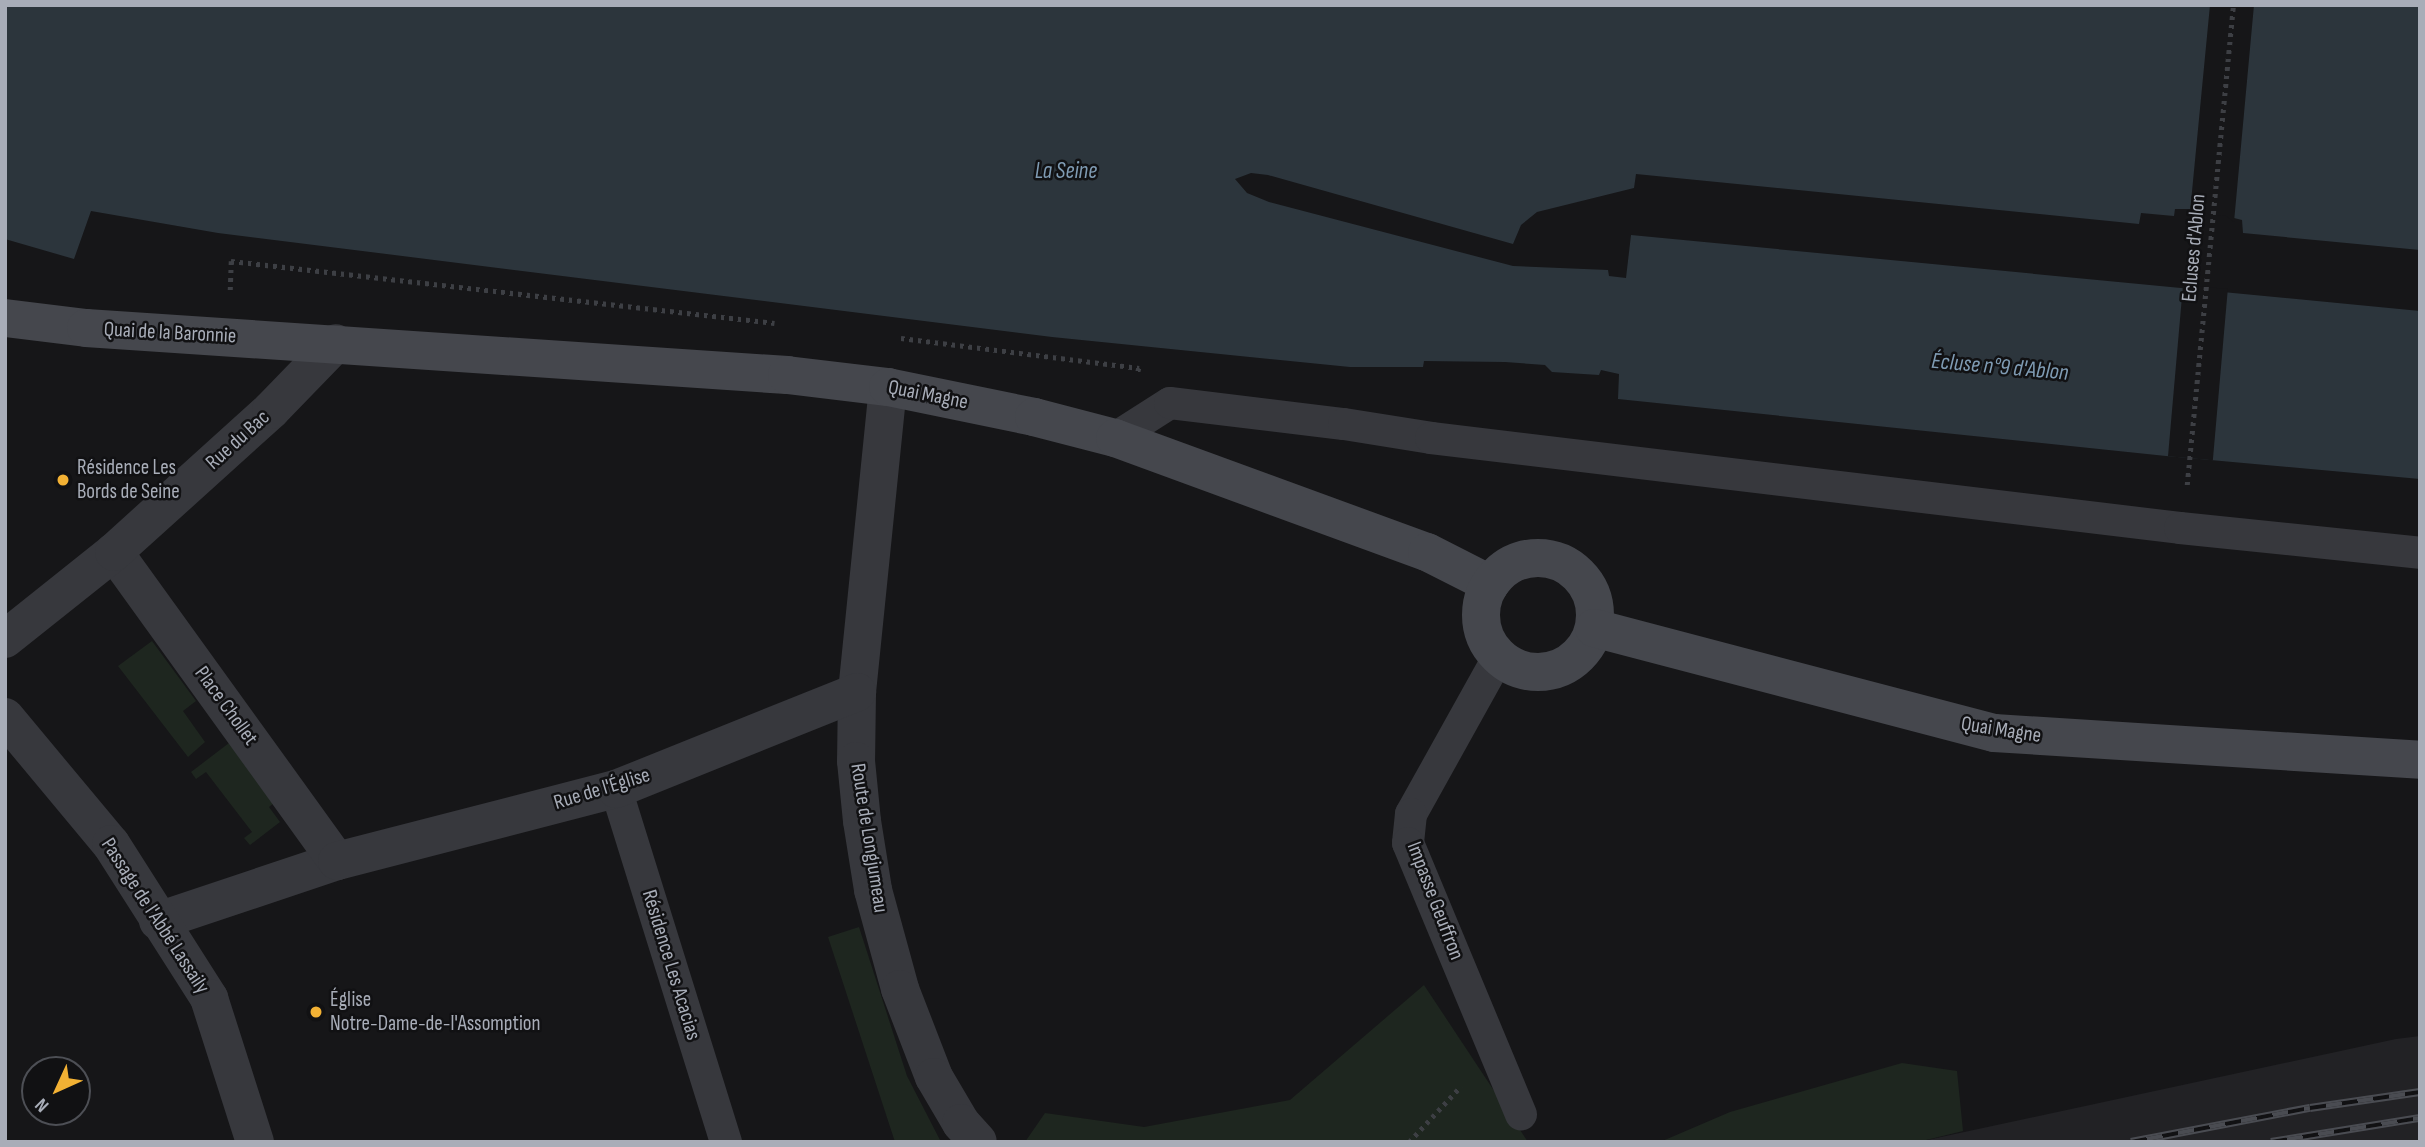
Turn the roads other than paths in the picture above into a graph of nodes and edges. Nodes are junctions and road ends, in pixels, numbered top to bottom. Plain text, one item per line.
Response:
1 (5, 318) edge
2 (336, 343) junction
3 (888, 387) junction
4 (1115, 438) junction
5 (114, 552) junction
6 (2420, 553) edge
7 (1490, 584) junction
8 (1594, 628) junction
9 (5, 639) edge
10 (1499, 656) junction
11 (857, 692) junction
12 (5, 718) edge
13 (2420, 760) edge
14 (616, 789) junction
15 (337, 861) junction
16 (158, 921) junction
17 (1521, 1114) dead end
18 (255, 1142) edge
19 (726, 1142) edge
20 (978, 1142) edge

1 - 2 main road, Quai de la Baronnie
2 - 3 main road, Quai Magne
2 - 5 street, Rue du Bac
3 - 4 main road, Quai Magne
3 - 11 street, Route de Longjumeau
4 - 6 lane
4 - 7 main road, Quai Magne
5 - 9 street, Rue du Bac
5 - 15 street, Place Chollet
7 - 8 main road
7 - 10 main road
8 - 10 main road
8 - 13 main road, Quai Magne
10 - 17 lane, Impasse Geuffron
11 - 14 street, Rue de l'Église
11 - 20 street, Route de Longjumeau
12 - 16 street, Passage de l'Abbé Lassaily
14 - 15 street, Rue de l'Église
14 - 19 lane, Résidence Les Acacias
15 - 16 street, Rue de l'Église
16 - 18 street, Passage de l'Abbé Lassaily

